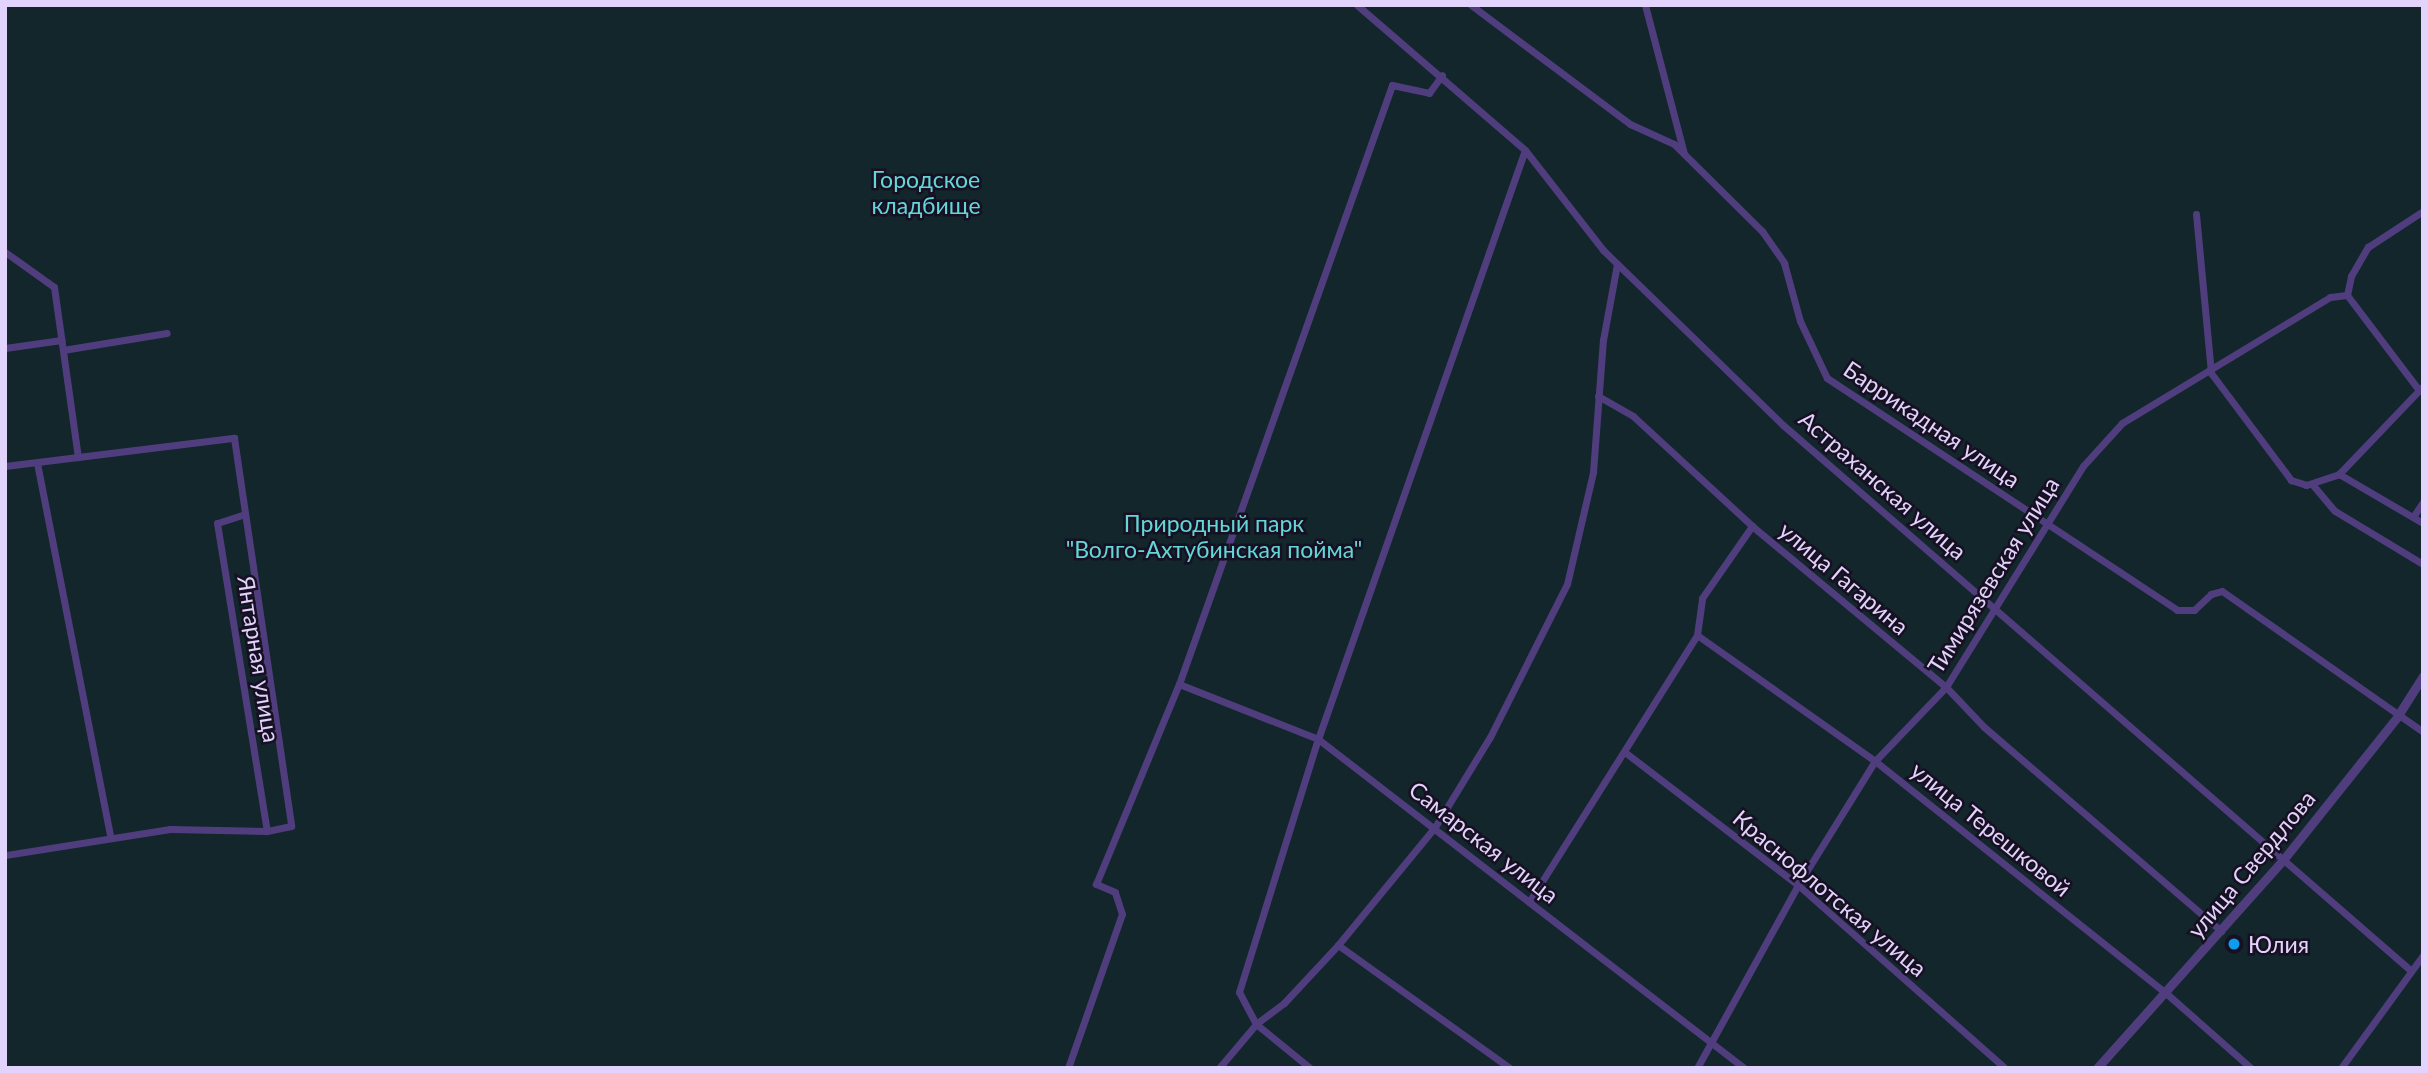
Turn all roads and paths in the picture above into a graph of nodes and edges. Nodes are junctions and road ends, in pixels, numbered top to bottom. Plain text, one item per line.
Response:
1 (1357, 5) edge
2 (1471, 5) edge
3 (1489, 5) edge
4 (1645, 5) edge
5 (1482, 14) junction
6 (1442, 75) junction
7 (1525, 150) junction
8 (1685, 158) junction
9 (2423, 212) edge
10 (2196, 214) dead end
11 (5, 252) edge
12 (1617, 264) junction
13 (2347, 295) junction
14 (167, 333) dead end
15 (61, 340) junction
16 (5, 348) edge
17 (63, 350) junction
18 (2211, 373) junction
19 (2420, 388) edge
20 (1598, 396) junction
21 (78, 457) junction
22 (37, 463) junction
23 (5, 466) edge
24 (2339, 474) junction
25 (2312, 484) junction
26 (2423, 502) edge
27 (245, 514) junction
28 (2413, 517) junction
29 (2423, 523) edge
30 (1752, 526) junction
31 (2049, 526) junction
32 (2423, 565) edge
33 (1995, 609) junction
34 (1697, 635) junction
35 (2423, 676) edge
36 (1179, 684) junction
37 (1946, 687) junction
38 (2397, 717) junction
39 (2423, 732) edge
40 (1318, 739) junction
41 (1626, 753) junction
42 (1875, 761) junction
43 (1435, 827) junction
44 (267, 831) junction
45 (110, 836) junction
46 (5, 855) edge
47 (2283, 860) junction
48 (1798, 885) junction
49 (1529, 902) junction
50 (2221, 931) junction
51 (1338, 945) junction
52 (2423, 955) edge
53 (2409, 969) junction
54 (2167, 994) junction
55 (1256, 1024) junction
56 (1714, 1042) junction
57 (1068, 1068) edge
58 (1219, 1068) edge
59 (1310, 1068) edge
60 (1510, 1068) edge
61 (1697, 1068) edge
62 (1744, 1068) edge
63 (2005, 1068) edge
64 (2097, 1068) edge
65 (2250, 1068) edge
66 (2341, 1068) edge

1 - 6 street, Астраханская улица
2 - 5 street, Баррикадная улица
3 - 5 street
4 - 8 street
5 - 8 street, Баррикадная улица
6 - 7 street, Астраханская улица
6 - 36 street
7 - 12 street, Астраханская улица
7 - 40 street
8 - 31 street, Баррикадная улица
9 - 13 street
10 - 18 street
11 - 15 street
12 - 20 street
12 - 33 street, Астраханская улица
13 - 18 street, Тимирязевская улица
13 - 19 street
14 - 17 street
15 - 16 street
15 - 17 street
17 - 21 street
18 - 25 street
18 - 31 street, Тимирязевская улица
19 - 24 street
20 - 30 street, улица Гагарина
20 - 43 street
21 - 22 street
21 - 27 street
22 - 23 street
22 - 45 street
24 - 25 street
24 - 28 street
25 - 32 street
26 - 28 street
27 - 44 street
27 - 44 street, Янтарная улица
28 - 29 street
30 - 34 street
30 - 37 street, улица Гагарина
31 - 33 street, Тимирязевская улица
31 - 38 street, Баррикадная улица
33 - 37 street, Тимирязевская улица
33 - 47 street, Астраханская улица
34 - 41 street
34 - 42 street, улица Терешковой
35 - 38 street, улица Свердлова
36 - 40 street, Самарская улица
36 - 57 street
37 - 42 street, Тимирязевская улица
37 - 50 street, улица Гагарина
38 - 39 street, Баррикадная улица
38 - 47 street, улица Свердлова
40 - 43 street, Самарская улица
40 - 55 street
41 - 48 street, Краснофлотская улица
41 - 49 street
42 - 48 street, Тимирязевская улица
42 - 54 street, улица Терешковой
43 - 49 street, Самарская улица
43 - 51 street
44 - 45 street
45 - 46 street
47 - 50 street, улица Свердлова
47 - 53 street, Астраханская улица
48 - 56 street, Тимирязевская улица
48 - 63 street, Краснофлотская улица
49 - 56 street, Самарская улица
50 - 54 street, улица Свердлова
51 - 55 street
51 - 60 street
52 - 53 street
53 - 66 street
54 - 64 street, улица Свердлова
54 - 65 street, улица Терешковой
55 - 58 street
55 - 59 street
56 - 61 street, Тимирязевская улица
56 - 62 street, Самарская улица

